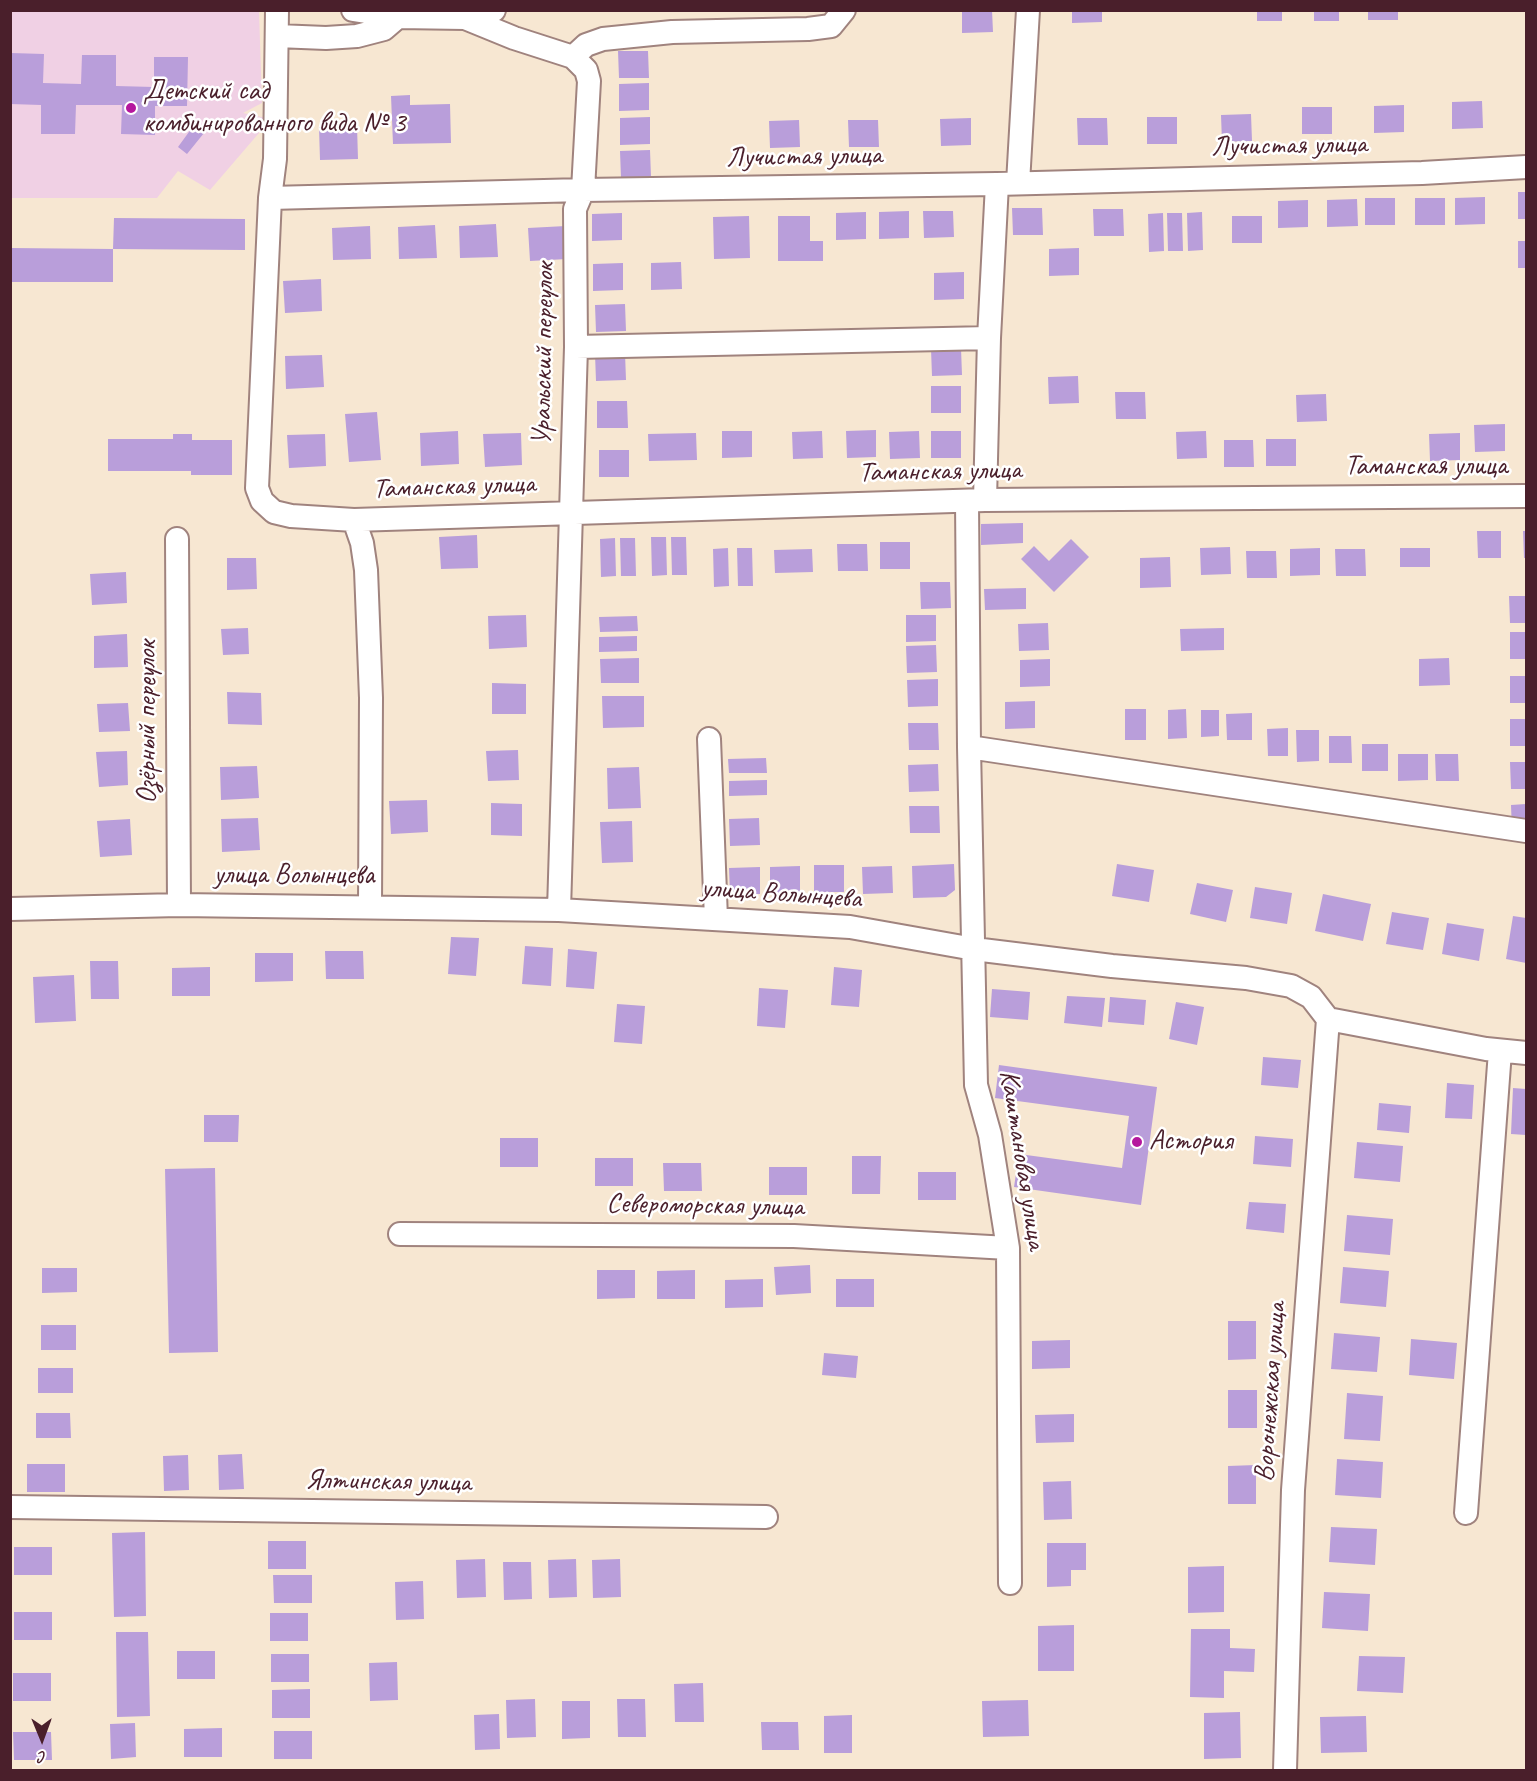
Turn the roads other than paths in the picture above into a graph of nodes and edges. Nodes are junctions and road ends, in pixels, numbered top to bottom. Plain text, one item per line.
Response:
1 (277, 10) edge
2 (353, 10) edge
3 (494, 10) edge
4 (844, 10) edge
5 (1028, 10) edge
6 (398, 16) junction
7 (458, 16) edge
8 (277, 36) junction
9 (573, 57) junction
10 (1527, 167) edge
11 (1008, 184) junction
12 (583, 190) junction
13 (270, 198) junction
14 (989, 338) junction
15 (576, 347) junction
16 (1527, 496) edge
17 (976, 501) junction
18 (570, 514) junction
19 (354, 520) junction
20 (177, 539) dead end
21 (709, 739) dead end
22 (969, 747) junction
23 (1527, 831) edge
24 (179, 905) junction
25 (370, 906) junction
26 (10, 909) edge
27 (559, 910) junction
28 (716, 919) junction
29 (974, 949) junction
30 (1328, 1019) junction
31 (1500, 1051) junction
32 (1527, 1053) edge
33 (400, 1234) dead end
34 (1008, 1248) junction
35 (10, 1507) edge
36 (1466, 1513) dead end
37 (766, 1517) dead end
38 (1010, 1583) dead end
39 (1285, 1770) edge

1 - 8 street
2 - 6 street
3 - 7 street
4 - 9 street
5 - 11 street
6 - 7 street
6 - 8 street
7 - 9 street
8 - 13 street
9 - 12 street, Уральский переулок
10 - 11 street, Лучистая улица
11 - 12 street, Лучистая улица
11 - 14 street, Каштановая улица
12 - 13 street, Лучистая улица
12 - 15 street, Уральский переулок
13 - 19 street, Таманская улица
14 - 15 street
14 - 17 street, Каштановая улица
15 - 18 street, Уральский переулок
16 - 17 street, Таманская улица
17 - 18 street, Таманская улица
17 - 22 street, Каштановая улица
18 - 19 street, Таманская улица
18 - 27 street, Уральский переулок
19 - 25 street
20 - 24 street, Озёрный переулок
21 - 28 street
22 - 23 street
22 - 29 street, Каштановая улица
24 - 25 street, улица Волынцева
24 - 26 street, улица Волынцева
25 - 27 street, улица Волынцева
27 - 28 street, улица Волынцева
28 - 29 street, улица Волынцева
29 - 30 street, улица Волынцева
29 - 34 street, Каштановая улица
30 - 31 street
30 - 39 street, Воронежская улица
31 - 32 street
31 - 36 street
33 - 34 street, Североморская улица
34 - 38 street, Каштановая улица
35 - 37 street, Ялтинская улица

